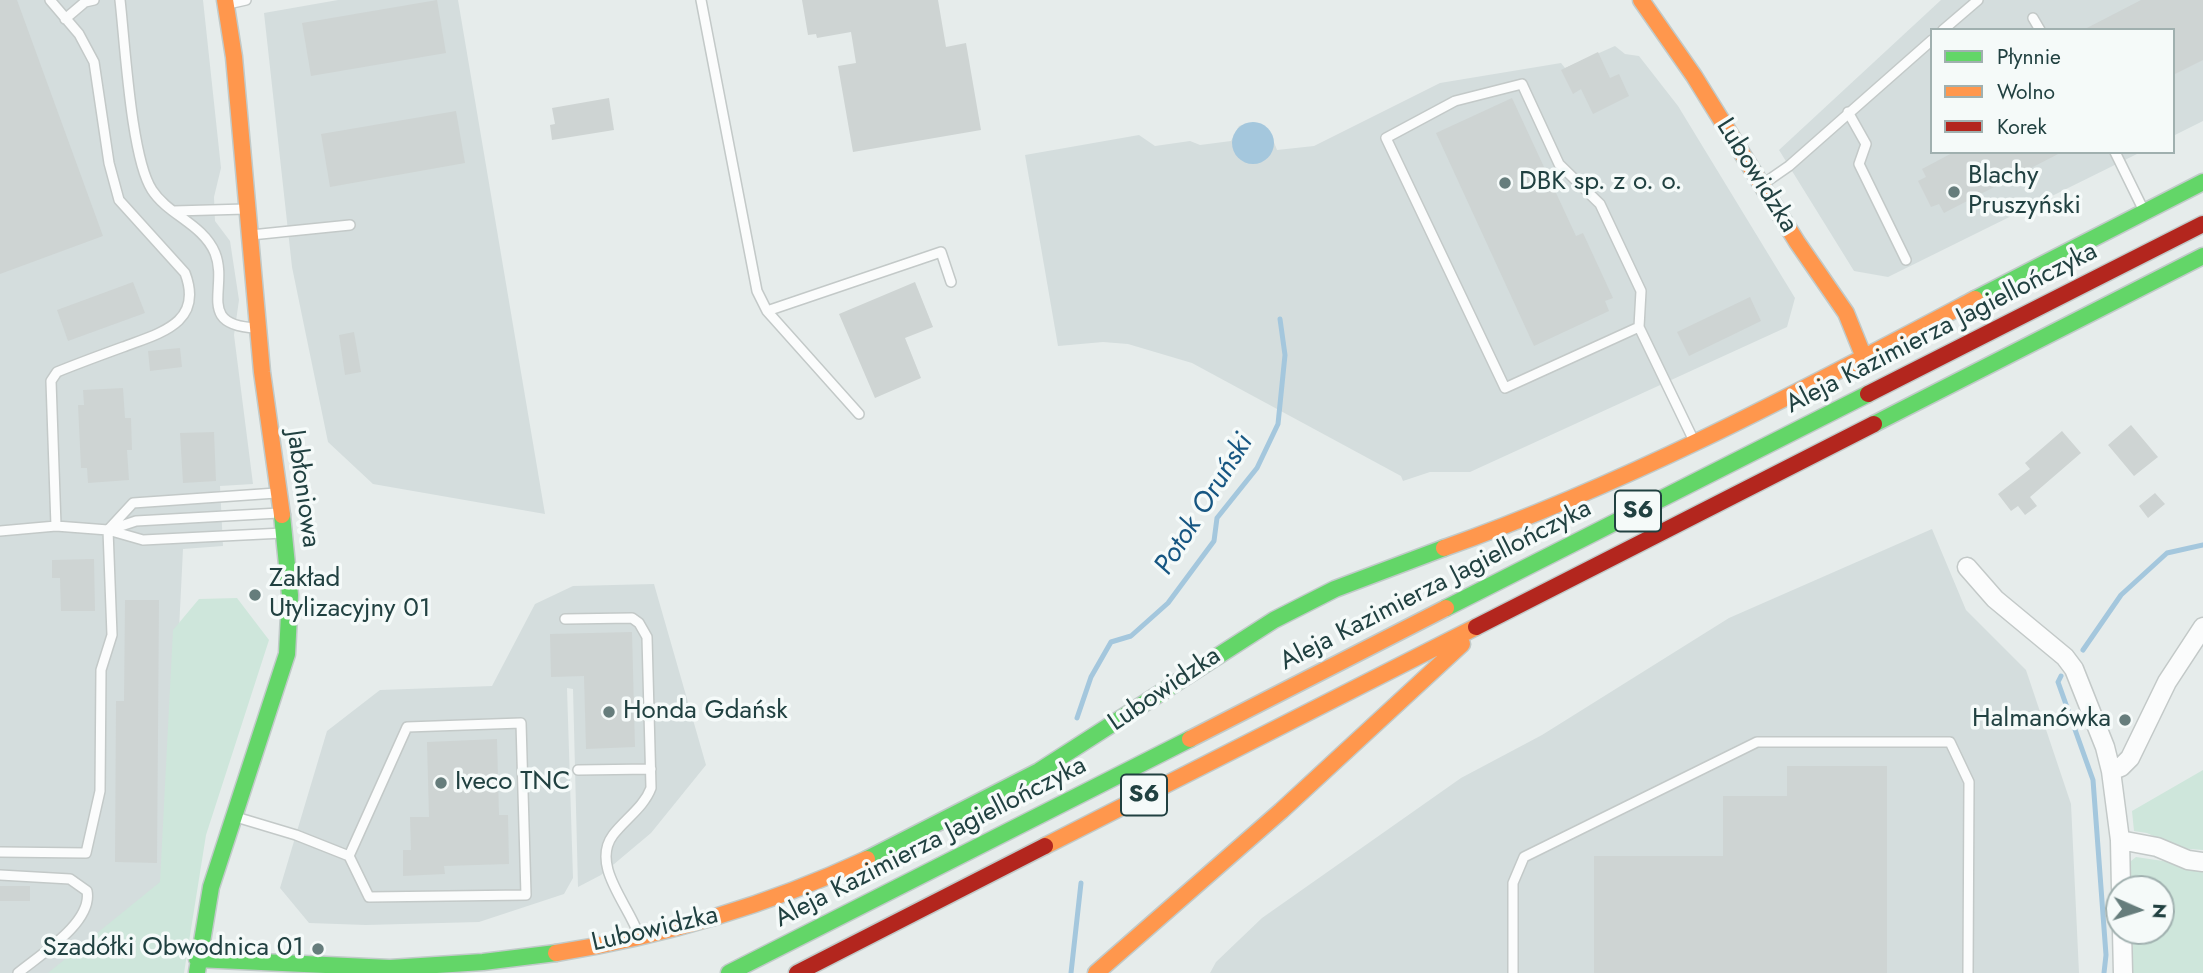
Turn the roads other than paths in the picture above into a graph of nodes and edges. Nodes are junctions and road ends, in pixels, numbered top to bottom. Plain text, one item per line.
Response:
1 (50, 0) edge
2 (94, 0) edge
3 (120, 0) edge
4 (246, 0) edge
5 (701, 0) edge
6 (1641, 0) edge
7 (1978, 0) edge
8 (226, 2) edge
9 (2033, 18) dead end
10 (65, 19) junction
11 (1945, 28) edge
12 (2039, 28) edge
13 (1930, 42) edge
14 (1848, 113) junction
15 (2116, 154) edge
16 (2203, 181) edge
17 (1762, 185) junction
18 (246, 209) junction
19 (174, 211) junction
20 (2144, 211) junction
21 (2203, 224) edge
22 (350, 225) dead end
23 (249, 236) junction
24 (2203, 256) edge
25 (1906, 260) dead end
26 (951, 282) dead end
27 (767, 311) junction
28 (1639, 327) junction
29 (258, 328) junction
30 (1863, 355) junction
31 (859, 414) dead end
32 (1695, 443) junction
33 (277, 492) junction
34 (280, 513) junction
35 (56, 526) junction
36 (107, 530) junction
37 (0, 531) edge
38 (284, 533) junction
39 (1967, 566) dead end
40 (1491, 617) junction
41 (565, 619) dead end
42 (2203, 627) edge
43 (651, 769) junction
44 (578, 770) dead end
45 (2111, 771) junction
46 (234, 816) junction
47 (2120, 840) junction
48 (0, 852) edge
49 (349, 856) junction
50 (2203, 862) edge
51 (0, 875) edge
52 (2121, 875) edge
53 (639, 937) junction
54 (2122, 945) edge
55 (197, 966) edge
56 (18, 973) edge
57 (729, 973) edge
58 (797, 973) edge
59 (1096, 973) edge
60 (1513, 973) edge
61 (1968, 973) edge
62 (2123, 973) edge

1 - 10 lane
2 - 10 lane
3 - 19 lane
4 - 8 lane
5 - 27 lane
6 - 17 main road, Lubowidzka
7 - 11 lane
8 - 18 main road, Jabłoniowa
9 - 12 lane
10 - 35 lane
13 - 14 lane
14 - 17 lane
14 - 25 lane
15 - 20 lane
16 - 20 main road, Lubowidzka
17 - 30 main road, Lubowidzka
18 - 19 lane
18 - 23 main road, Jabłoniowa
19 - 29 lane
20 - 30 main road, Lubowidzka
21 - 57 main road, Aleja Kazimierza Jagiellończyka / S6
22 - 23 lane
23 - 29 main road, Jabłoniowa
24 - 40 main road, Aleja Kazimierza Jagiellończyka / S6
26 - 27 lane
27 - 31 lane
28 - 28 lane
28 - 32 lane
29 - 33 main road, Jabłoniowa
30 - 32 main road, Lubowidzka
32 - 53 main road, Lubowidzka
33 - 34 main road, Jabłoniowa
33 - 36 lane
34 - 36 lane
34 - 38 main road, Jabłoniowa
35 - 36 lane
35 - 37 lane
36 - 38 lane
36 - 48 lane
38 - 46 main road, Jabłoniowa
39 - 45 street
40 - 58 main road, Aleja Kazimierza Jagiellończyka / S6
40 - 59 main road
41 - 43 lane
42 - 45 street
43 - 44 lane
43 - 53 lane
45 - 47 street
46 - 49 lane
46 - 55 main road, Jabłoniowa
47 - 50 street
47 - 52 street
49 - 49 lane
51 - 56 lane
53 - 55 main road, Lubowidzka
54 - 62 street
60 - 61 lane

